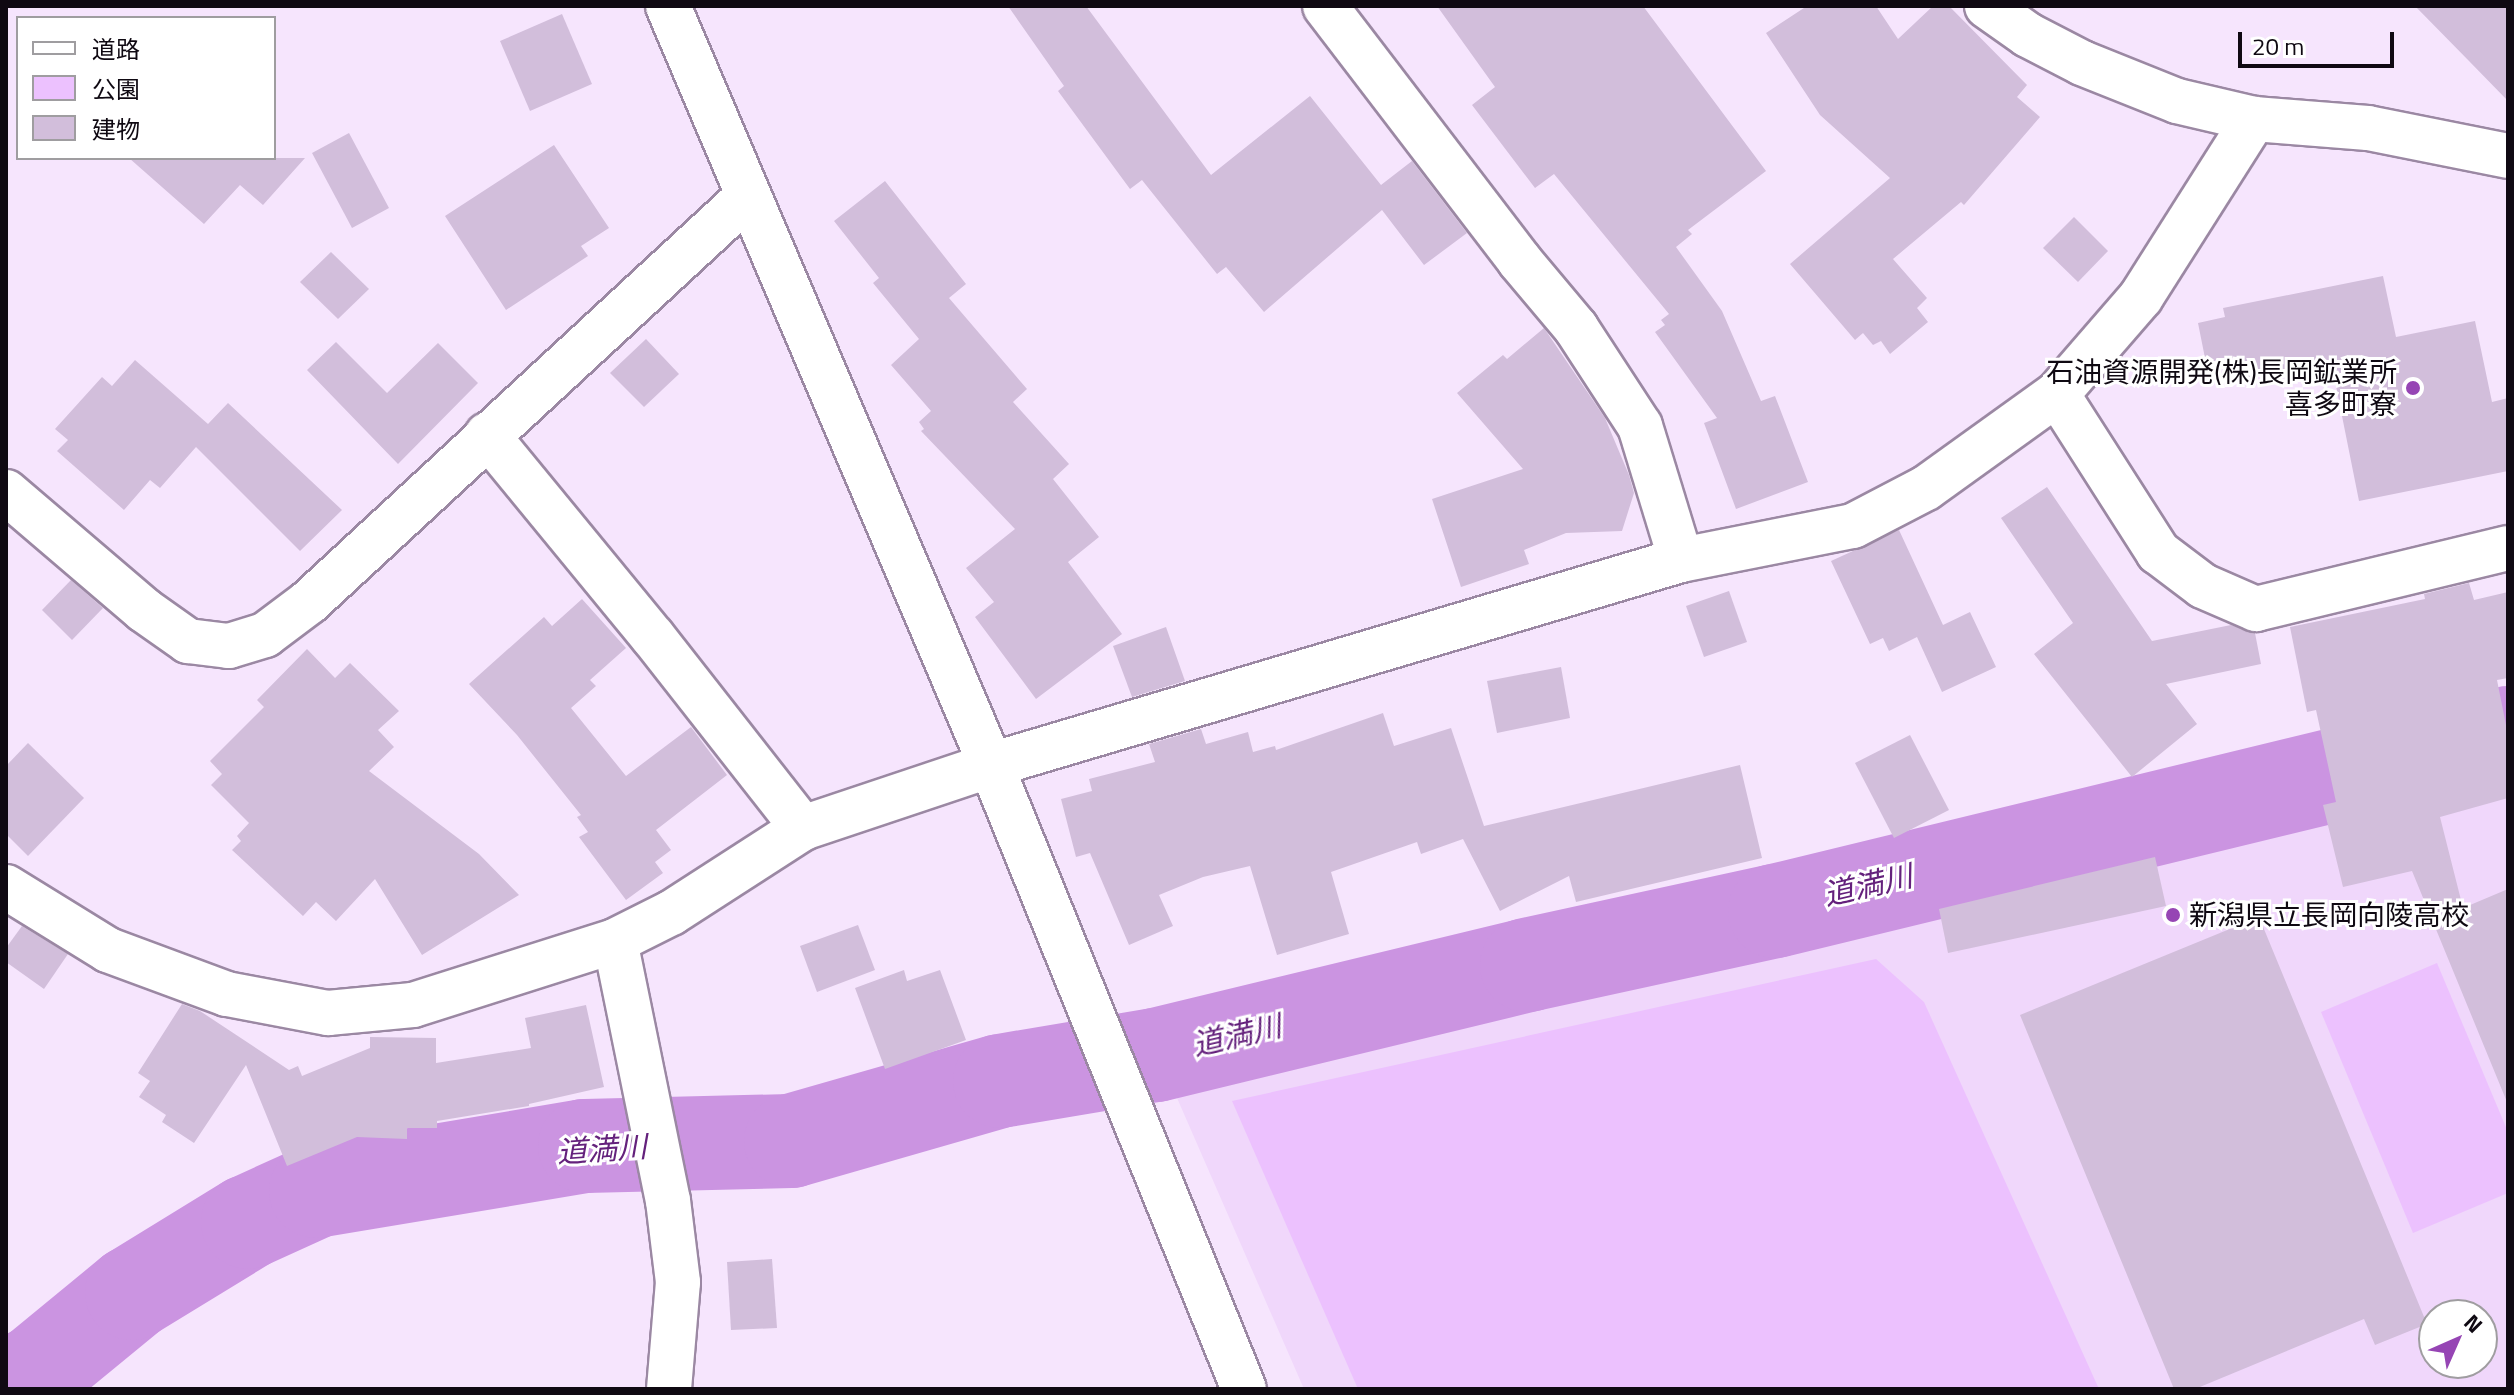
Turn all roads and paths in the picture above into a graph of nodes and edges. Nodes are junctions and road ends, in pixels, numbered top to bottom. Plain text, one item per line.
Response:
1 (668, 6) edge
2 (1325, 6) edge
3 (1987, 6) edge
4 (2254, 119) junction
5 (2508, 156) edge
6 (747, 197) junction
7 (2057, 394) junction
8 (487, 435) junction
9 (6, 492) edge
10 (2508, 548) edge
11 (1681, 560) junction
12 (991, 765) junction
13 (803, 828) junction
14 (6, 887) edge
15 (615, 941) junction
16 (669, 1389) edge
17 (1244, 1389) edge

1 - 6 street
2 - 11 street
3 - 4 street
4 - 5 street
4 - 7 street
6 - 8 street
6 - 12 street
7 - 10 street
7 - 11 street
8 - 9 street
8 - 13 street
11 - 12 street
12 - 13 street
12 - 17 street
13 - 15 street
14 - 15 street
15 - 16 street

